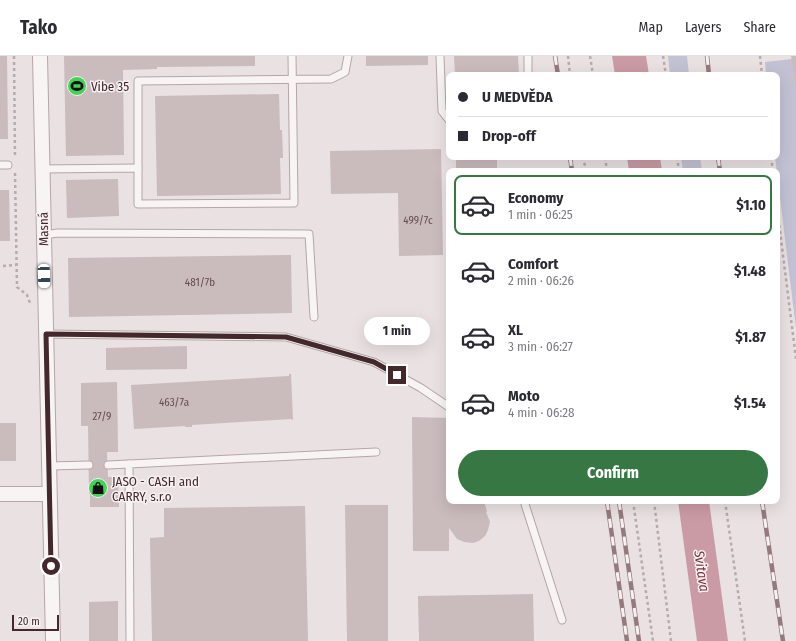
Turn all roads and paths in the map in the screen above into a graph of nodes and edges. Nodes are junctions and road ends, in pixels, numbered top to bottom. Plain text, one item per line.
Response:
1 (14, 56) edge
2 (40, 56) edge
3 (292, 56) edge
4 (348, 56) edge
5 (440, 56) edge
6 (528, 56) edge
7 (568, 56) edge
8 (590, 56) edge
9 (663, 56) edge
10 (760, 56) edge
11 (528, 72) edge
12 (570, 72) edge
13 (593, 72) edge
14 (666, 72) edge
15 (762, 72) edge
16 (292, 80) junction
17 (446, 116) edge
18 (15, 158) dead end
19 (0, 165) edge
20 (12, 165) joint
21 (138, 168) junction
22 (42, 169) junction
23 (780, 231) edge
24 (43, 234) junction
25 (16, 265) junction
26 (3, 266) dead end
27 (32, 310) dead end
28 (314, 317) dead end
29 (46, 334) junction
30 (796, 358) edge
31 (446, 405) edge
32 (376, 452) dead end
33 (129, 464) junction
34 (89, 465) dead end
35 (108, 465) dead end
36 (49, 466) junction
37 (0, 494) edge
38 (49, 494) junction
39 (525, 504) edge
40 (633, 504) edge
41 (654, 504) edge
42 (725, 504) edge
43 (562, 620) dead end
44 (53, 641) edge
45 (130, 641) edge
46 (653, 641) edge
47 (671, 641) edge
48 (745, 641) edge

1 - 18 path
2 - 22 street, Masná
3 - 16 lane
4 - 16 lane
5 - 17 lane
6 - 11 lane
7 - 12 path
8 - 13 path
9 - 14 path
10 - 15 path
16 - 21 lane
16 - 21 lane
19 - 20 lane
20 - 25 path
21 - 22 lane
22 - 24 street, Masná
23 - 30 path
24 - 28 lane
24 - 29 street, Masná
25 - 26 path
25 - 27 path
29 - 31 lane
29 - 36 street, Masná
32 - 33 lane
33 - 35 lane
33 - 45 lane
34 - 36 lane
36 - 38 street, Masná
37 - 38 street
38 - 44 street, Masná
39 - 43 lane
40 - 46 path
41 - 47 path
42 - 48 path

